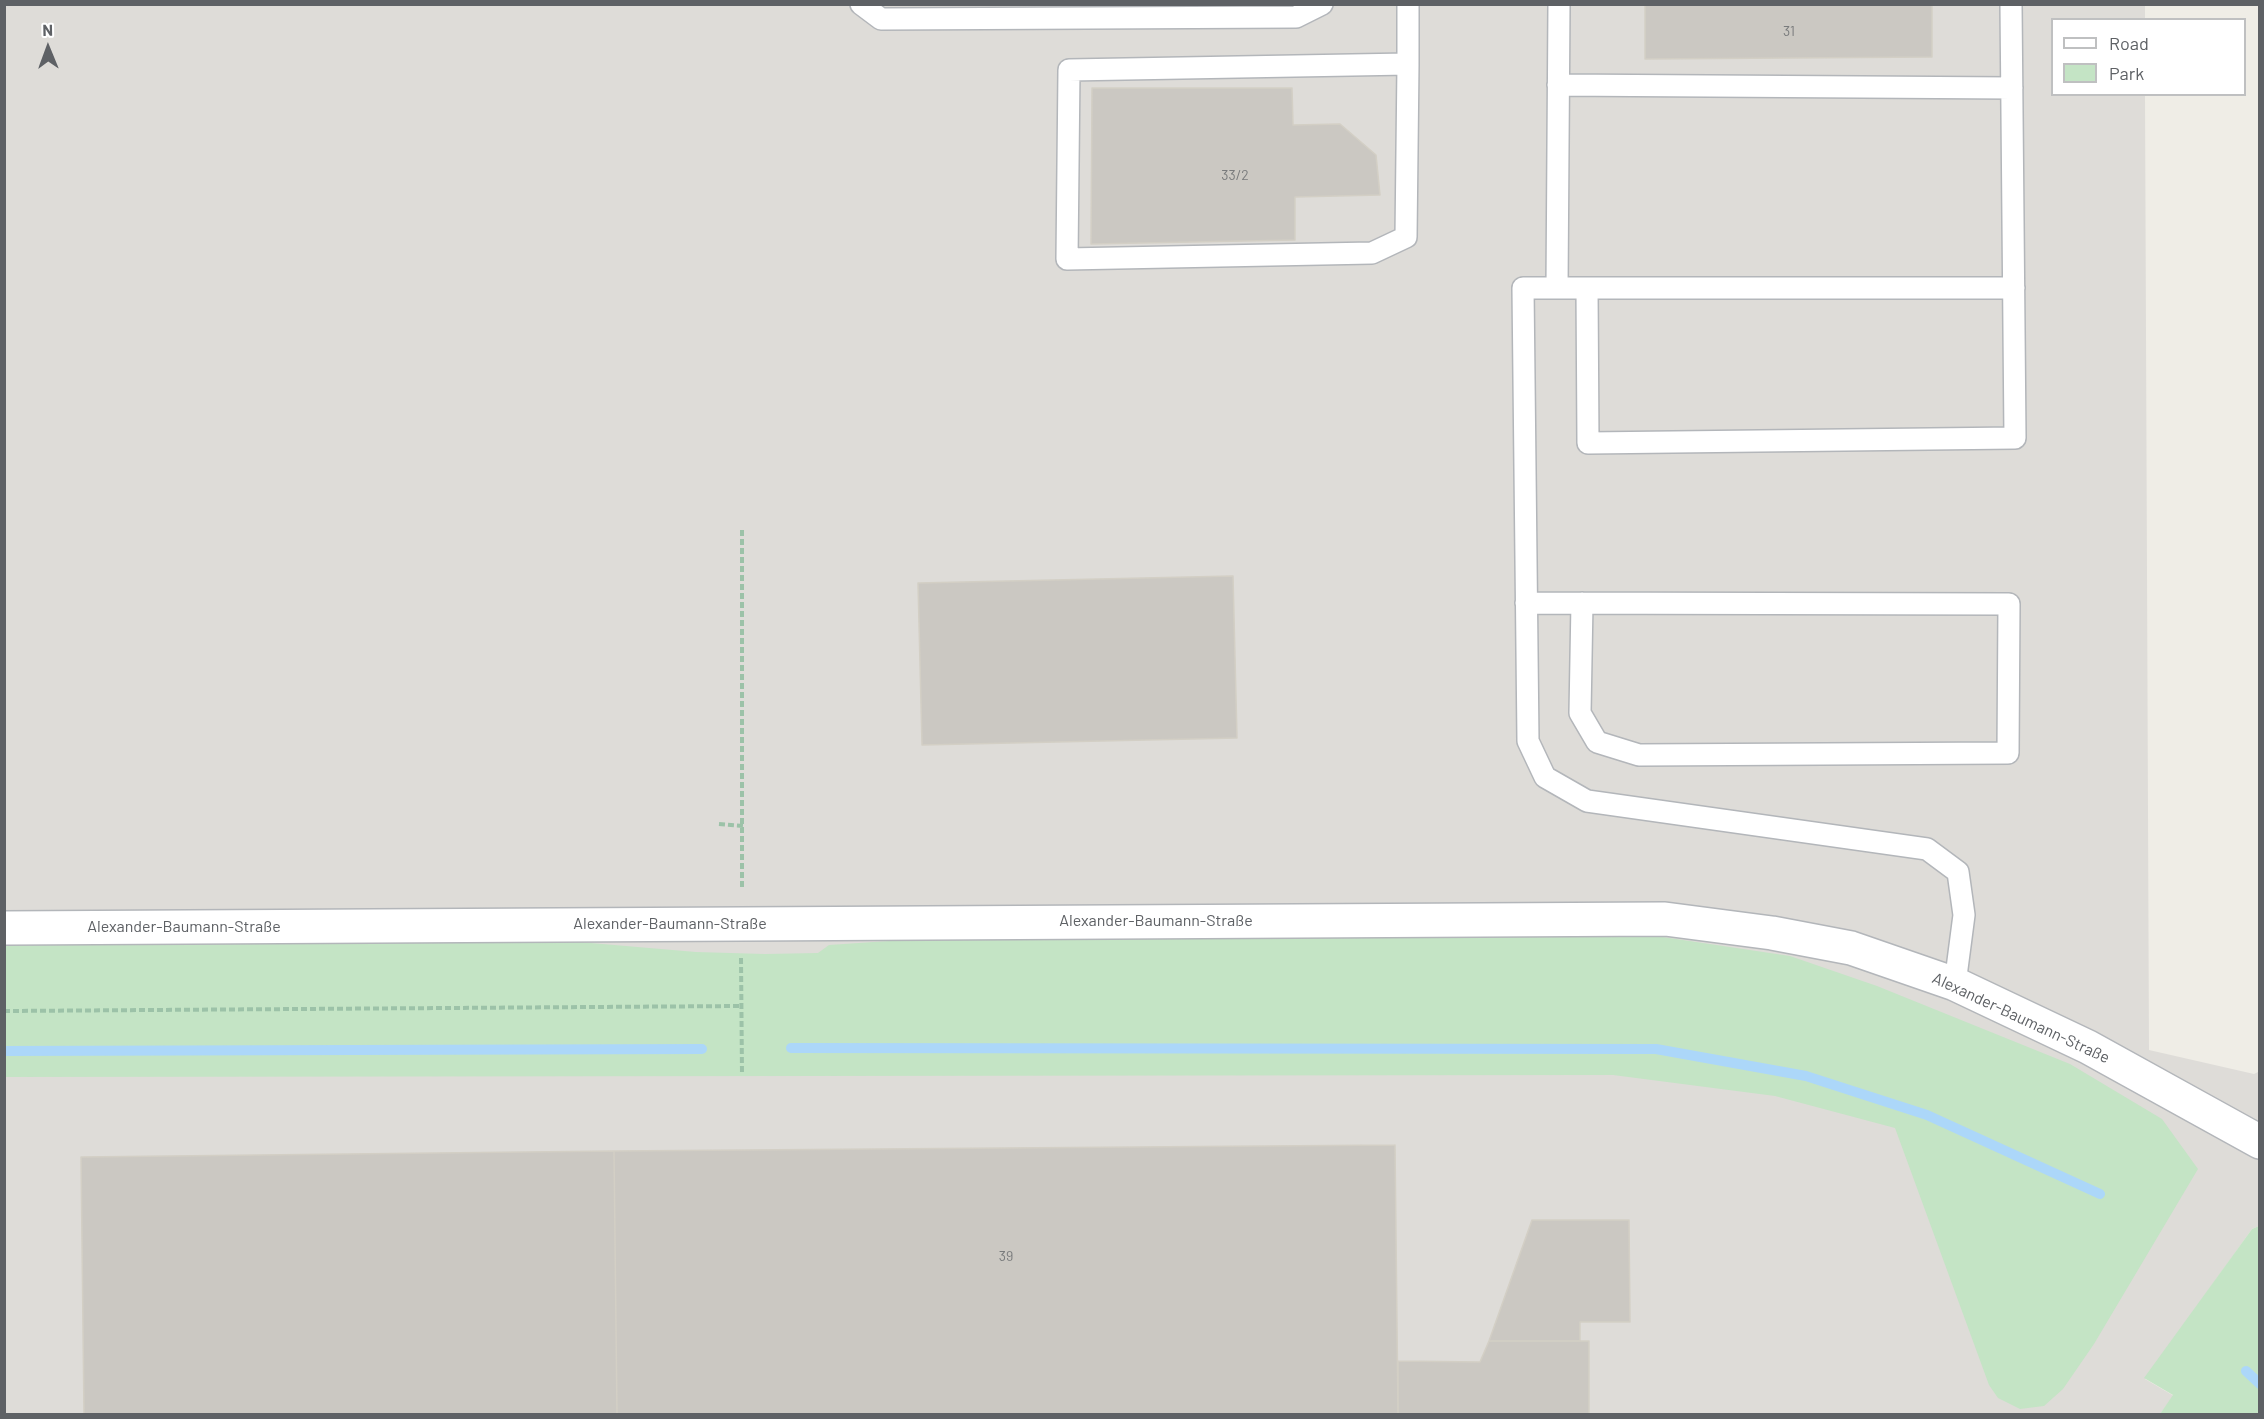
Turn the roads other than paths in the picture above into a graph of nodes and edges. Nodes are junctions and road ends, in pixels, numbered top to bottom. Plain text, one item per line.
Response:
1 (861, 4) edge
2 (1322, 4) edge
3 (1408, 4) edge
4 (1559, 4) edge
5 (2011, 4) edge
6 (1408, 64) junction
7 (1558, 85) junction
8 (2012, 88) junction
9 (1557, 288) junction
10 (1587, 288) junction
11 (2014, 288) junction
12 (1526, 603) junction
13 (1582, 603) junction
14 (4, 928) edge
15 (1955, 984) junction
16 (2259, 1142) edge

1 - 2 lane
3 - 6 lane
4 - 7 lane
5 - 8 lane
6 - 6 lane
7 - 8 lane
7 - 9 lane
8 - 11 lane
9 - 10 lane
9 - 12 lane
10 - 11 lane
10 - 11 lane
12 - 13 lane
12 - 15 lane
13 - 13 lane
14 - 15 street, Alexander-Baumann-Straße
15 - 16 street, Alexander-Baumann-Straße

